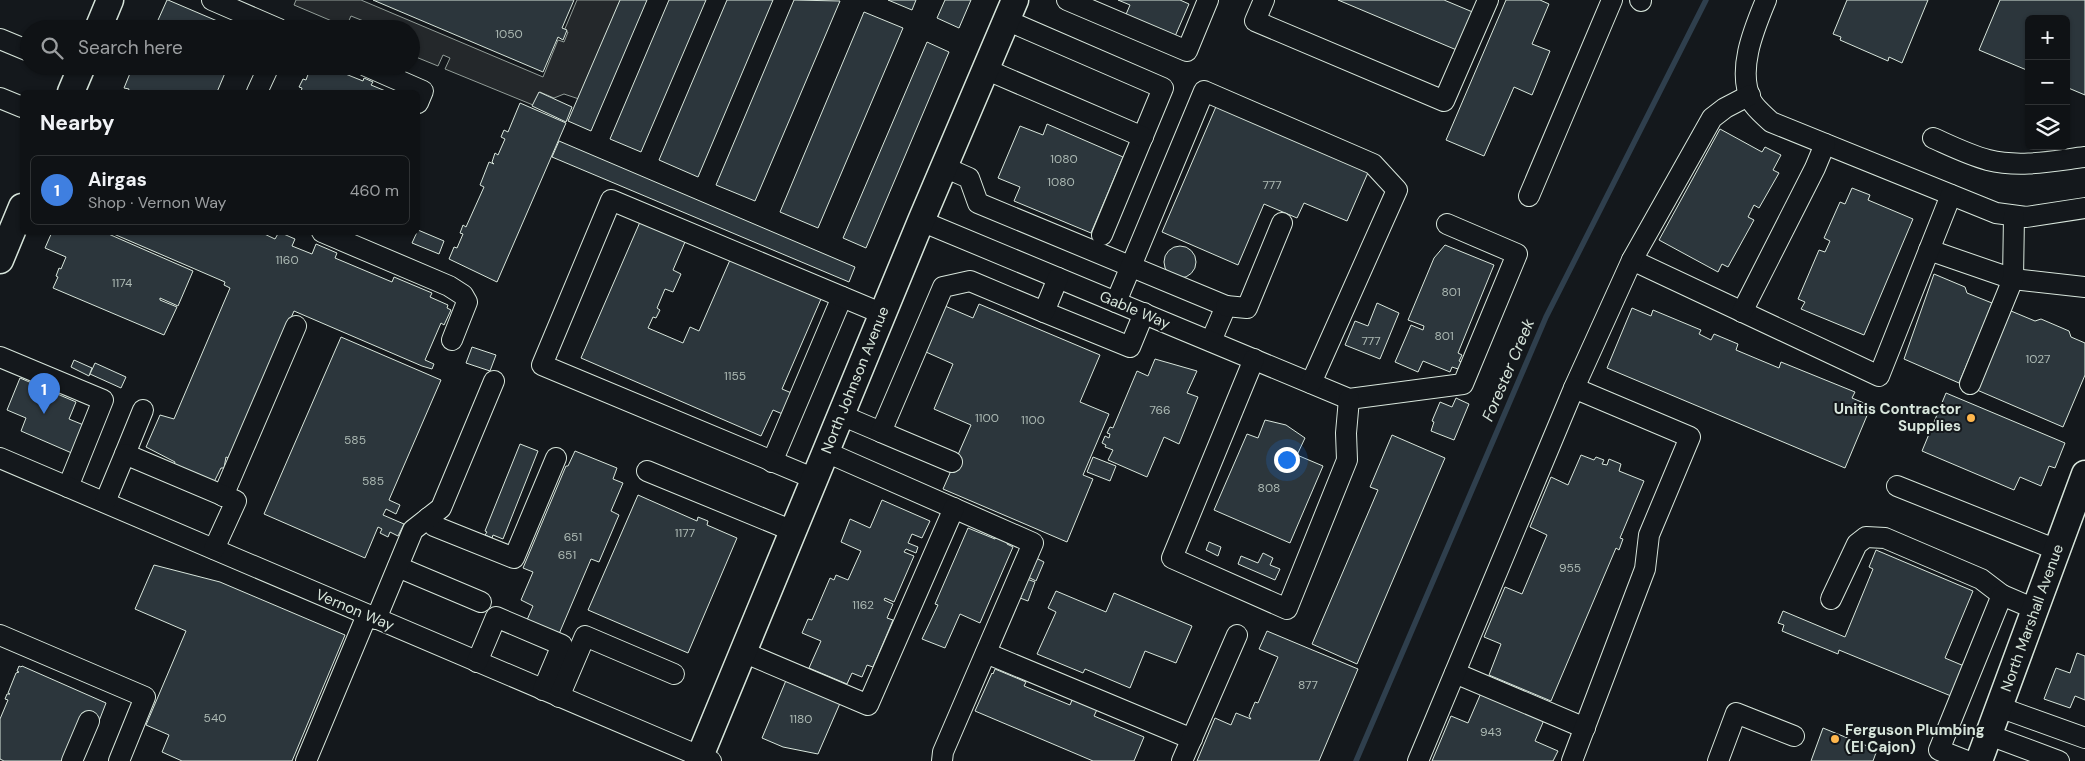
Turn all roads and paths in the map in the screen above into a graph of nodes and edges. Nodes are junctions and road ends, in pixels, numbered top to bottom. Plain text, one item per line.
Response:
1 (110, 0) edge
2 (212, 0) edge
3 (1067, 0) edge
4 (1208, 0) edge
5 (1264, 0) edge
6 (1488, 0) edge
7 (1612, 0) edge
8 (1766, 0) edge
9 (1011, 10) edge
10 (102, 20) edge
11 (258, 20) edge
12 (0, 39) edge
13 (20, 47) edge
14 (985, 70) junction
15 (264, 75) edge
16 (387, 75) edge
17 (258, 90) edge
18 (1750, 95) junction
19 (0, 98) edge
20 (420, 99) edge
21 (20, 106) edge
22 (1144, 137) junction
23 (1933, 138) dead end
24 (1825, 144) junction
25 (2085, 157) edge
26 (944, 167) junction
27 (1951, 195) junction
28 (1529, 196) dead end
29 (2085, 208) edge
30 (20, 212) edge
31 (2014, 216) junction
32 (921, 221) junction
33 (1282, 223) dead end
34 (1446, 224) dead end
35 (329, 235) edge
36 (1102, 235) dead end
37 (1929, 250) junction
38 (0, 260) edge
39 (1632, 260) junction
40 (1131, 266) junction
41 (1058, 278) junction
42 (2013, 279) junction
43 (2085, 287) edge
44 (842, 297) junction
45 (1116, 302) junction
46 (1226, 306) junction
47 (1044, 312) junction
48 (1742, 312) junction
49 (883, 314) junction
50 (1144, 314) junction
51 (296, 326) dead end
52 (452, 340) dead end
53 (1211, 341) junction
54 (0, 357) edge
55 (1254, 359) junction
56 (494, 381) dead end
57 (1311, 383) junction
58 (1970, 384) dead end
59 (1574, 388) junction
60 (1349, 399) junction
61 (143, 410) dead end
62 (841, 415) junction
63 (881, 432) junction
64 (826, 452) junction
65 (125, 454) junction
66 (0, 458) edge
67 (556, 458) dead end
68 (772, 462) junction
69 (952, 462) dead end
70 (647, 470) dead end
71 (2085, 474) edge
72 (815, 479) junction
73 (1897, 486) dead end
74 (68, 487) junction
75 (223, 496) junction
76 (104, 502) junction
77 (954, 508) junction
78 (428, 518) junction
79 (793, 531) junction
80 (214, 549) junction
81 (2057, 550) junction
82 (398, 567) junction
83 (2002, 595) junction
84 (1831, 599) dead end
85 (481, 602) dead end
86 (2036, 609) junction
87 (371, 617) junction
88 (0, 635) edge
89 (1237, 635) dead end
90 (743, 652) junction
91 (986, 653) junction
92 (477, 662) junction
93 (1455, 673) junction
94 (674, 674) dead end
95 (551, 693) junction
96 (1999, 707) junction
97 (89, 721) dead end
98 (1585, 728) junction
99 (1989, 735) junction
100 (1794, 736) dead end
101 (2085, 738) edge
102 (1192, 739) junction
103 (1937, 756) edge
104 (703, 760) edge
105 (72, 761) edge
106 (119, 761) edge
107 (306, 761) edge
108 (942, 761) edge
109 (1182, 761) edge
110 (1418, 761) edge
111 (1572, 761) edge
112 (1718, 761) edge
113 (1967, 761) edge
114 (1979, 761) edge
115 (2059, 761) edge

1 - 10 main road
2 - 11 street
3 - 4 street
5 - 6 street
7 - 28 street
8 - 18 street
9 - 14 main road, North Johnson Avenue
9 - 22 street
12 - 13 street
14 - 22 street
14 - 26 main road, North Johnson Avenue
15 - 17 street
16 - 20 street
18 - 24 street
18 - 39 street
19 - 21 street
22 - 36 street
23 - 25 street
24 - 27 street
24 - 48 street
26 - 32 main road, North Johnson Avenue
26 - 40 street
27 - 31 street
27 - 37 street
29 - 31 street
30 - 38 main road
31 - 42 street
32 - 41 street, Gable Way
32 - 49 main road, North Johnson Avenue
33 - 46 street
34 - 60 street
35 - 52 street
37 - 42 street
37 - 48 street
39 - 48 street
39 - 59 street
40 - 45 street
40 - 46 street
40 - 57 street
41 - 45 street, Gable Way
41 - 47 street
42 - 43 street
42 - 58 street
44 - 49 street
44 - 68 street
44 - 68 street
45 - 50 street, Gable Way
46 - 53 street
47 - 50 street
47 - 63 street
49 - 62 main road, North Johnson Avenue
50 - 53 street, Gable Way
51 - 75 street
53 - 55 street, Gable Way
54 - 74 street
55 - 57 street, Gable Way
55 - 60 street
56 - 78 street
57 - 60 street, Gable Way
59 - 93 street
59 - 98 street
61 - 65 street
62 - 63 street
62 - 64 main road, North Johnson Avenue
63 - 69 street
64 - 72 main road, North Johnson Avenue
64 - 77 street
65 - 75 street
65 - 76 street
66 - 74 street, Vernon Way
67 - 78 street
68 - 72 street
70 - 79 street
71 - 81 main road, North Marshall Avenue
72 - 79 main road, North Johnson Avenue
73 - 81 street
74 - 76 street, Vernon Way
75 - 80 street
76 - 80 street, Vernon Way
77 - 90 street
77 - 91 street
78 - 82 street
79 - 90 main road, North Johnson Avenue
80 - 87 street, Vernon Way
81 - 86 main road, North Marshall Avenue
82 - 85 street
82 - 87 street
83 - 84 street
83 - 86 street
83 - 103 street
86 - 96 main road, North Marshall Avenue
87 - 92 street, Vernon Way
87 - 107 street
88 - 106 street
89 - 102 street
90 - 104 main road, North Johnson Avenue
91 - 102 street
91 - 108 street
92 - 95 street, Vernon Way
92 - 95 street
93 - 98 street
93 - 110 street
94 - 95 street
95 - 104 street, Vernon Way
96 - 99 main road, North Marshall Avenue
96 - 101 street
97 - 105 street
98 - 111 street
99 - 114 main road, North Marshall Avenue
99 - 115 street
100 - 112 street
102 - 109 street
103 - 113 street

